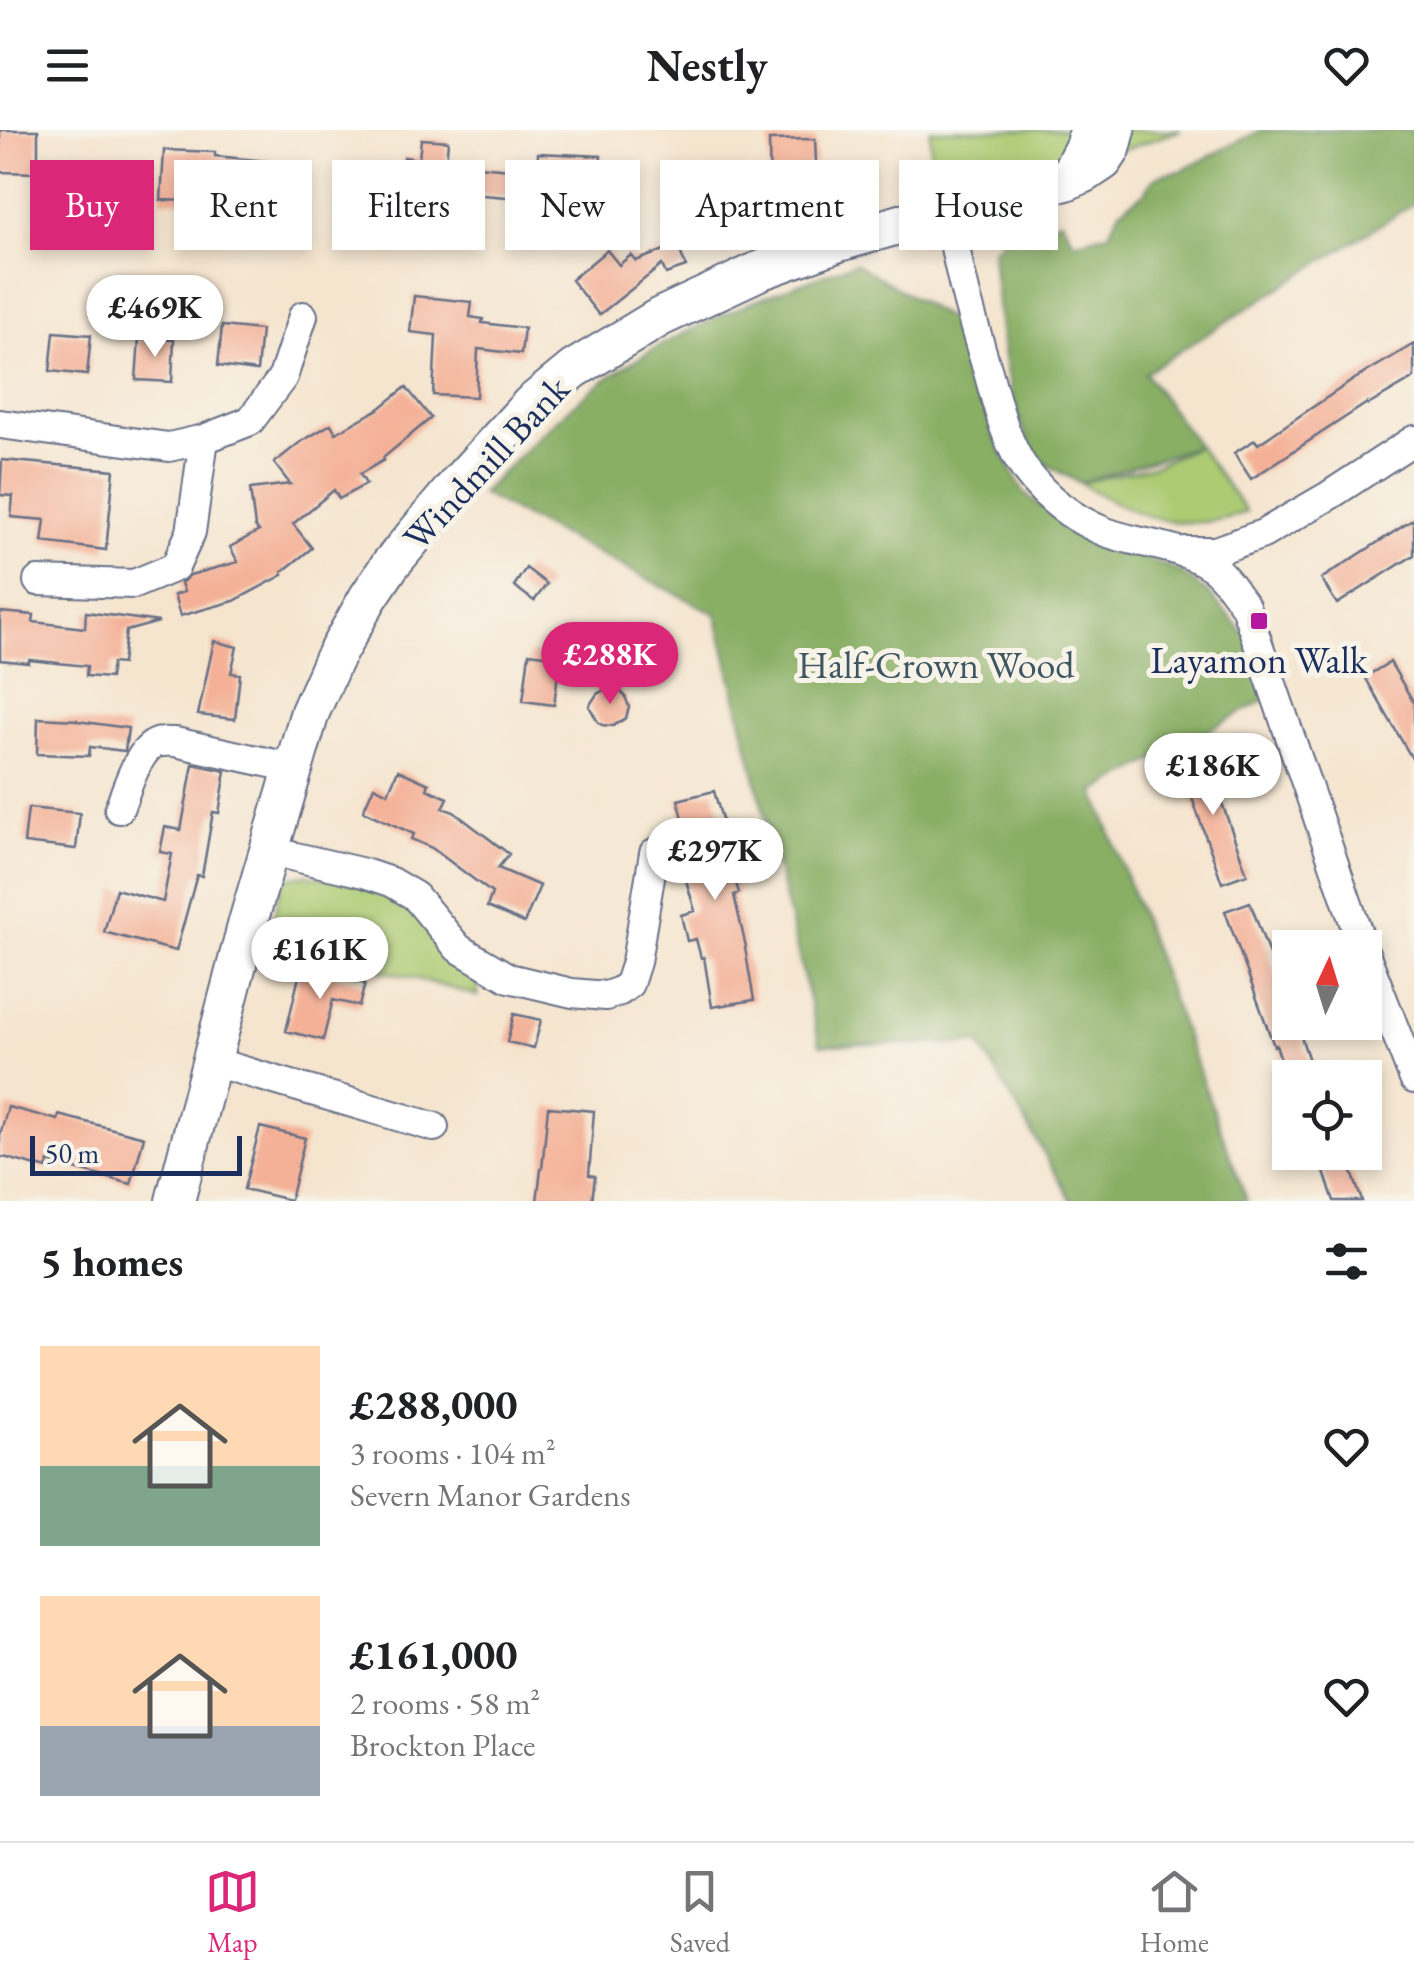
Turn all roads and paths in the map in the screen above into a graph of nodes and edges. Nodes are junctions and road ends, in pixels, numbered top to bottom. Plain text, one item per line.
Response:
1 (1088, 130) edge
2 (1116, 130) edge
3 (1076, 177) junction
4 (1058, 182) edge
5 (899, 223) edge
6 (956, 250) edge
7 (303, 316) dead end
8 (0, 424) edge
9 (204, 438) junction
10 (1414, 440) edge
11 (1181, 550) junction
12 (38, 581) dead end
13 (293, 768) junction
14 (119, 809) dead end
15 (270, 851) junction
16 (654, 853) dead end
17 (1357, 930) edge
18 (1382, 996) edge
19 (210, 1061) junction
20 (1414, 1079) edge
21 (434, 1127) dead end
22 (175, 1201) edge

1 - 3 main road
2 - 3 main road
3 - 4 main road, Windmill Bank
5 - 13 main road, Windmill Bank
6 - 11 street
7 - 9 street
8 - 9 street
9 - 12 street
10 - 11 street
11 - 17 street
13 - 14 street
13 - 15 main road, Windmill Bank
15 - 16 street
15 - 19 main road, Windmill Bank
18 - 20 street
19 - 21 street
19 - 22 main road, Windmill Bank

